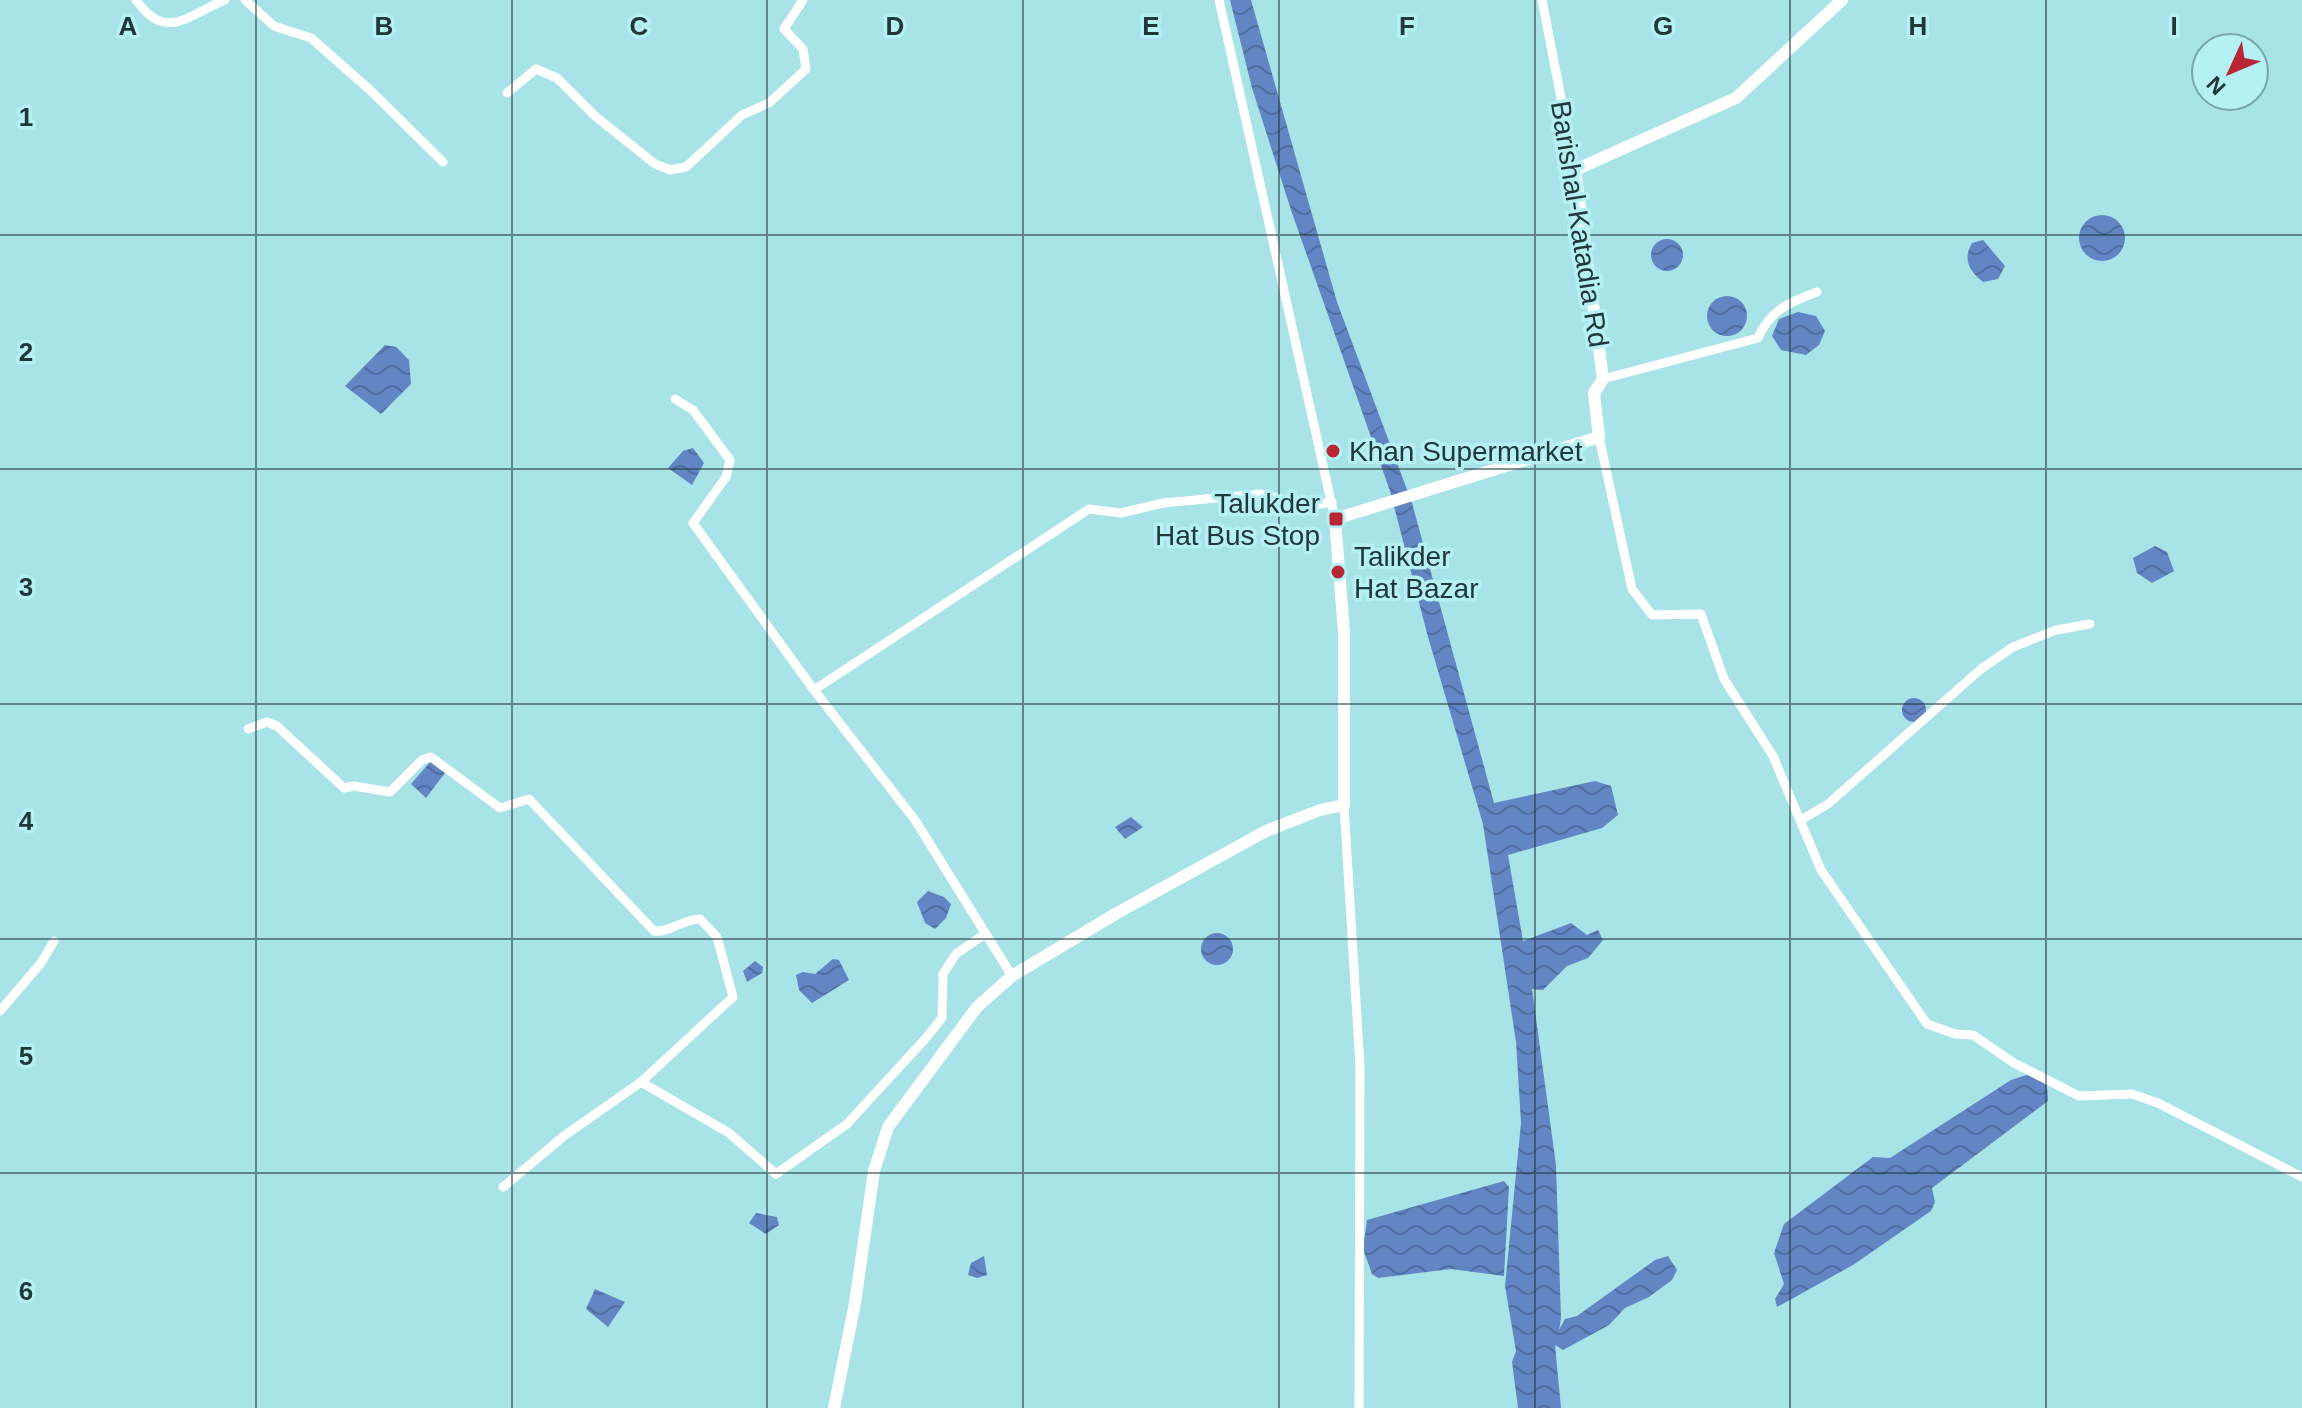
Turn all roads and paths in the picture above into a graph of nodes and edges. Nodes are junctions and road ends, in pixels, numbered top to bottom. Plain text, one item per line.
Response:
1 (136, 0) edge
2 (225, 0) edge
3 (245, 0) edge
4 (803, 0) edge
5 (1219, 0) edge
6 (1542, 0) edge
7 (1842, 0) edge
8 (507, 93) dead end
9 (443, 162) dead end
10 (1575, 170) junction
11 (1817, 292) dead end
12 (1603, 379) junction
13 (675, 399) dead end
14 (1599, 437) junction
15 (1332, 502) junction
16 (1335, 519) junction
17 (2090, 624) dead end
18 (814, 690) junction
19 (248, 729) dead end
20 (1344, 805) junction
21 (1801, 820) junction
22 (985, 934) junction
23 (54, 941) dead end
24 (1012, 976) junction
25 (0, 1011) edge
26 (641, 1082) junction
27 (2302, 1177) edge
28 (503, 1187) dead end
29 (834, 1408) edge
30 (1359, 1408) edge

1 - 2 street
3 - 9 street
4 - 8 street
5 - 15 street
6 - 10 street, Barishal-Katadia Rd
7 - 10 main road
10 - 12 main road, Barishal-Katadia Rd
11 - 12 street
12 - 14 main road, Barishal-Katadia Rd
13 - 18 street
14 - 16 main road
14 - 21 street
15 - 16 street
15 - 18 street
16 - 20 main road
17 - 21 street
18 - 22 street
19 - 26 street
20 - 24 main road
20 - 30 street
21 - 27 street
22 - 24 street
22 - 26 street
23 - 25 street
24 - 29 main road
26 - 28 street

